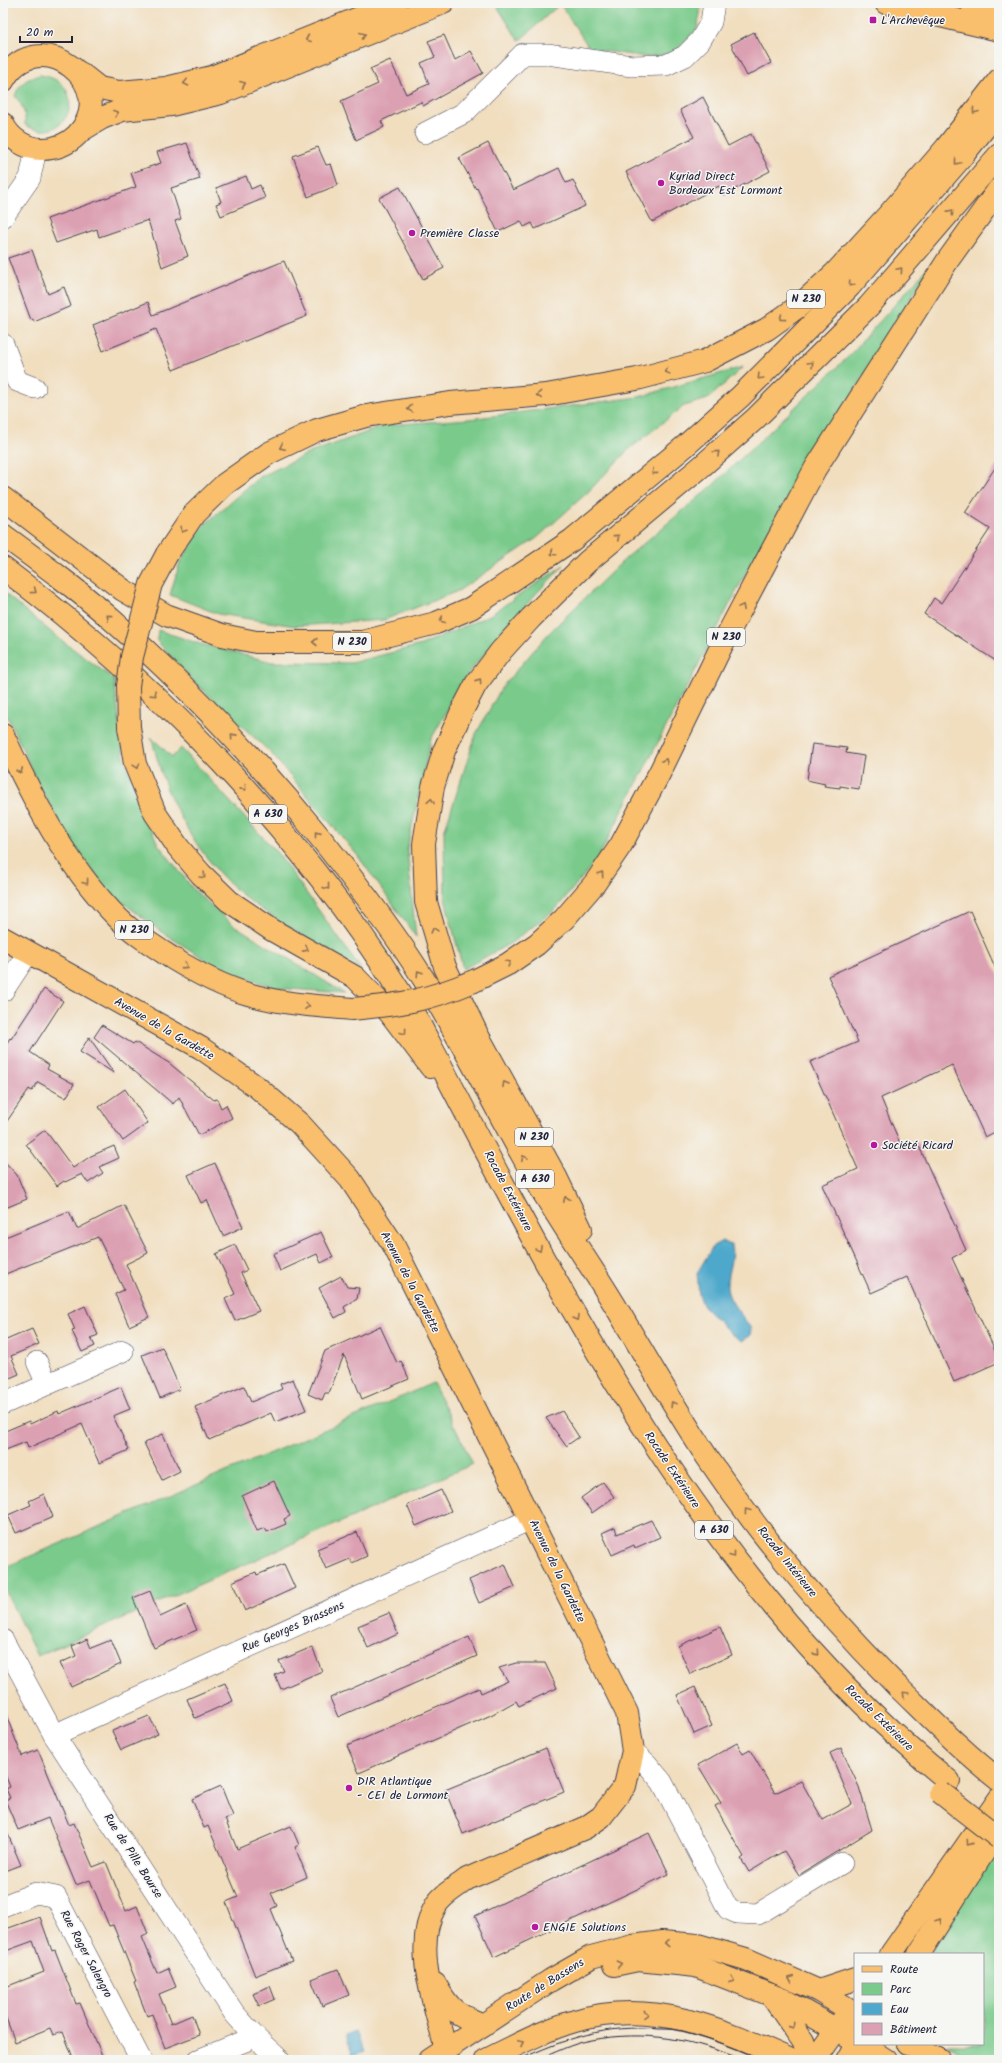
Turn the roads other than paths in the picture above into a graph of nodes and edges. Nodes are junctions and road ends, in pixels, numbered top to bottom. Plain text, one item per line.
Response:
1 (396, 3) edge
2 (443, 3) edge
3 (714, 3) edge
4 (886, 3) edge
5 (949, 3) edge
6 (984, 17) edge
7 (80, 73) junction
8 (4, 77) edge
9 (999, 80) edge
10 (999, 110) edge
11 (4, 128) edge
12 (82, 130) junction
13 (425, 133) dead end
14 (36, 149) junction
15 (999, 155) edge
16 (999, 189) edge
17 (3, 217) edge
18 (3, 344) edge
19 (35, 388) dead end
20 (3, 498) edge
21 (3, 535) edge
22 (3, 568) edge
23 (3, 735) edge
24 (3, 938) edge
25 (28, 953) junction
26 (3, 991) edge
27 (467, 1116) junction
28 (618, 1310) junction
29 (123, 1351) dead end
30 (37, 1362) dead end
31 (47, 1384) junction
32 (3, 1404) edge
33 (531, 1519) junction
34 (3, 1642) edge
35 (54, 1735) junction
36 (633, 1751) junction
37 (974, 1752) junction
38 (999, 1763) edge
39 (999, 1780) edge
40 (945, 1786) junction
41 (999, 1800) edge
42 (999, 1819) edge
43 (999, 1828) edge
44 (999, 1838) edge
45 (842, 1863) dead end
46 (3, 1906) edge
47 (892, 1953) edge
48 (920, 1953) edge
49 (427, 1970) junction
50 (854, 1979) edge
51 (820, 1991) junction
52 (770, 1994) junction
53 (853, 2009) edge
54 (483, 2025) junction
55 (255, 2037) junction
56 (851, 2038) edge
57 (862, 2045) edge
58 (910, 2045) edge
59 (443, 2057) edge
60 (141, 2060) edge
61 (198, 2060) edge
62 (280, 2060) edge
63 (486, 2060) edge
64 (791, 2060) edge
65 (810, 2060) edge
66 (815, 2060) edge
67 (830, 2060) edge
68 (848, 2060) edge
69 (886, 2060) edge
70 (939, 2060) edge

1 -> 7 main road
12 -> 2 main road
3 - 13 street
4 - 6 main road
5 - 6 main road
7 - 8 main road
7 - 12 main road
9 -> 27 main road, N 230, bridge
10 -> 20 main road, N 230
11 - 14 main road
12 - 14 main road
14 - 17 street
28 -> 15 main road, N 230
23 -> 16 main road, N 230, bridge
18 - 19 street
28 -> 21 main road, A 630
22 -> 27 main road, A 630
24 - 25 main road, Avenue de la Gardette
25 - 26 street
25 - 33 main road, Avenue de la Gardette
27 -> 40 main road, Rocade Extérieure / A 630
37 -> 28 main road, Rocade Intérieure / A 630
29 - 31 street
30 - 31 street
31 - 32 street
33 - 35 street, Rue Georges Brassens
33 - 36 main road, Avenue de la Gardette
34 - 35 street, Rue de Pille Bourse
35 - 55 street, Rue de Pille Bourse
36 - 45 street
36 - 49 main road, Avenue de la Gardette
37 - 38 main road
37 - 39 main road, Rocade Intérieure / A 630
40 - 42 main road, Rocade Extérieure / A 630
40 - 44 main road, bridge
41 -> 47 main road
48 -> 43 main road
46 - 60 street, Rue Roger Salengro
49 - 54 main road, Avenue de la Gardette
49 - 59 main road, Avenue de la Gardette
50 - 51 main road
51 - 53 main road, Route de Bassens
51 -> 54 main road, Route de Bassens
52 - 56 main road
59 -> 52 main road
52 -> 65 main road
53 - 56 main road
54 - 59 main road, Route de Bassens
55 - 61 street
55 - 62 street, Rue de Pille Bourse
56 - 66 main road
56 - 67 main road
56 - 68 main road
57 - 69 main road
58 - 70 main road
63 -> 64 main road

